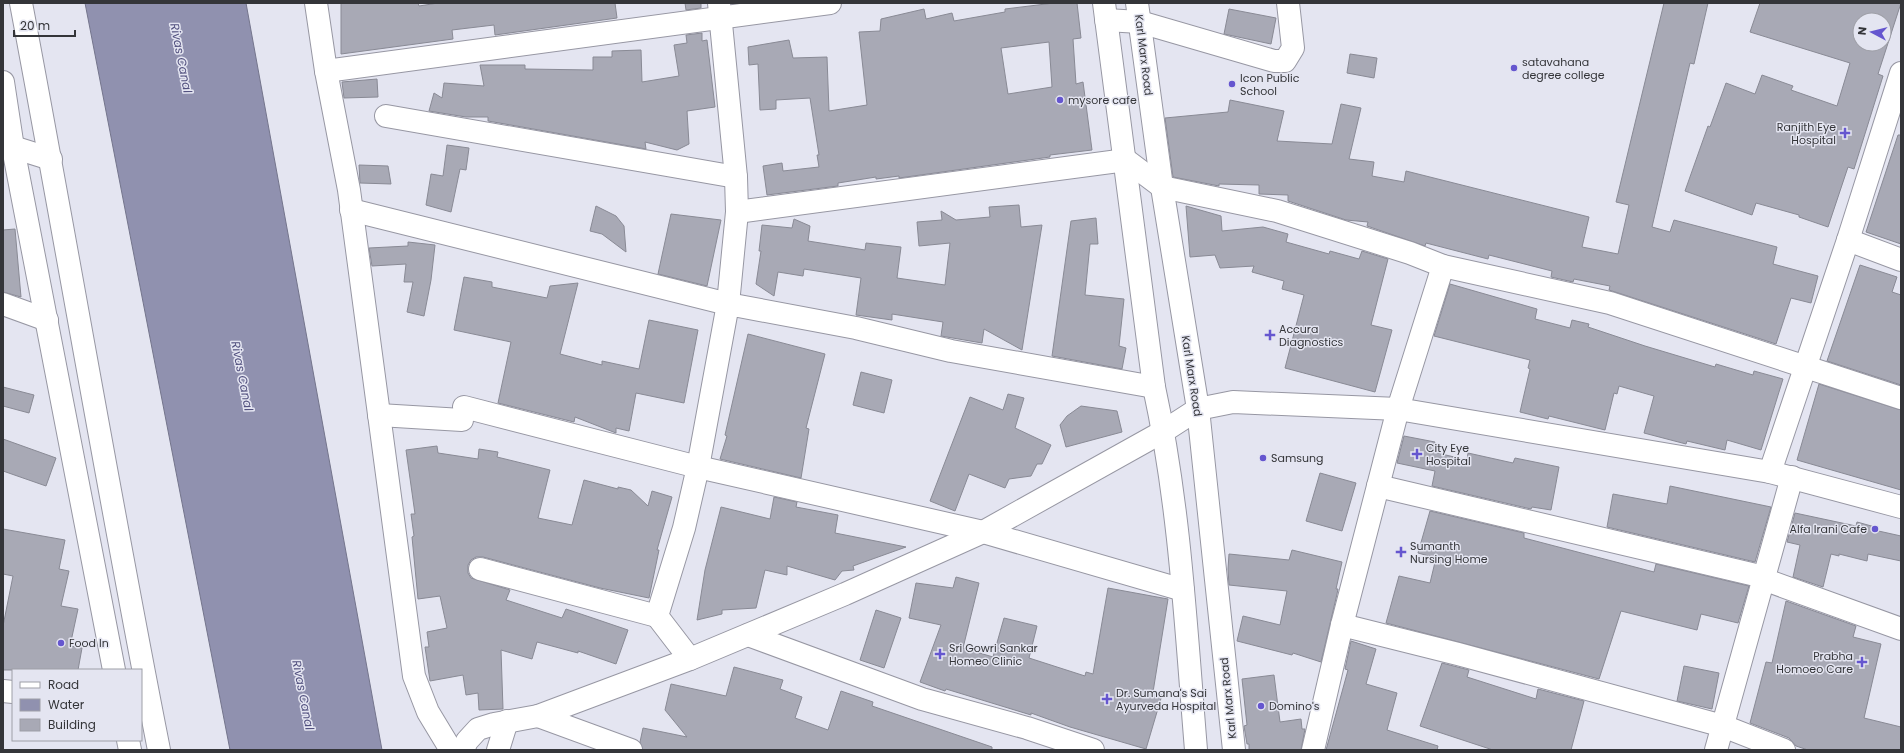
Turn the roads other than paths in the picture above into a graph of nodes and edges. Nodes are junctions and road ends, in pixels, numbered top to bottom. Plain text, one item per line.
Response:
1 (21, 3) edge
2 (316, 3) edge
3 (830, 3) edge
4 (1288, 3) edge
5 (720, 11) edge
6 (1105, 11) edge
7 (1139, 12) edge
8 (326, 71) junction
9 (3, 82) edge
10 (1899, 86) edge
11 (386, 116) dead end
12 (8, 146) edge
13 (51, 159) junction
14 (1126, 160) junction
15 (736, 177) junction
16 (1162, 187) junction
17 (352, 210) junction
18 (738, 212) junction
19 (1848, 240) junction
20 (1901, 260) edge
21 (1443, 266) junction
22 (3, 304) edge
23 (728, 304) junction
24 (47, 320) junction
25 (1806, 366) junction
26 (1154, 387) junction
27 (1901, 398) edge
28 (1198, 409) junction
29 (1398, 409) junction
30 (379, 415) junction
31 (1164, 431) junction
32 (698, 467) junction
33 (1770, 472) junction
34 (1792, 477) junction
35 (1378, 486) junction
36 (1901, 507) edge
37 (983, 532) junction
38 (480, 569) dead end
39 (1763, 579) junction
40 (1183, 590) junction
41 (657, 616) junction
42 (1342, 625) junction
43 (1901, 629) edge
44 (748, 635) junction
45 (690, 659) junction
46 (114, 669) edge
47 (140, 669) edge
48 (142, 683) edge
49 (145, 700) edge
50 (538, 716) junction
51 (507, 721) junction
52 (1723, 726) junction
53 (159, 750) edge
54 (451, 750) edge
55 (463, 750) edge
56 (498, 750) edge
57 (631, 750) edge
58 (1093, 750) edge
59 (1196, 750) edge
60 (1234, 750) edge
61 (1313, 750) edge
62 (1716, 750) edge
63 (1784, 750) edge

1 - 13 street
2 - 8 street
3 - 5 street
4 - 7 street
5 - 8 street
5 - 15 street
6 - 7 street
6 - 14 street
7 - 16 street, Karl Marx Road
8 - 17 street
9 - 12 street
10 - 19 street
11 - 15 street
12 - 13 street
12 - 24 street
13 - 47 street
14 - 16 street
14 - 18 street
14 - 26 street
15 - 18 street
16 - 21 street
16 - 28 street, Karl Marx Road
17 - 23 street
17 - 30 street
18 - 23 street
19 - 20 street
19 - 25 street
21 - 25 street
21 - 29 street
22 - 24 street
23 - 26 street
23 - 32 street
24 - 46 street
25 - 27 street
25 - 33 street
26 - 31 street
28 - 29 street
28 - 31 street
28 - 60 street, Karl Marx Road
29 - 33 street
29 - 35 street
30 - 32 street
30 - 54 street
31 - 37 street
31 - 40 street
32 - 37 street
32 - 41 street
33 - 34 street
34 - 36 street
34 - 39 street
35 - 39 street
35 - 42 street
37 - 40 street
37 - 44 street
38 - 41 street
39 - 43 street
39 - 52 street
40 - 59 street
41 - 45 street
42 - 52 street
42 - 61 street
44 - 45 street
44 - 58 street
45 - 50 street
48 - 49 street
49 - 53 street
50 - 51 street
50 - 57 street
51 - 55 street
51 - 56 street
52 - 62 street
52 - 63 street

